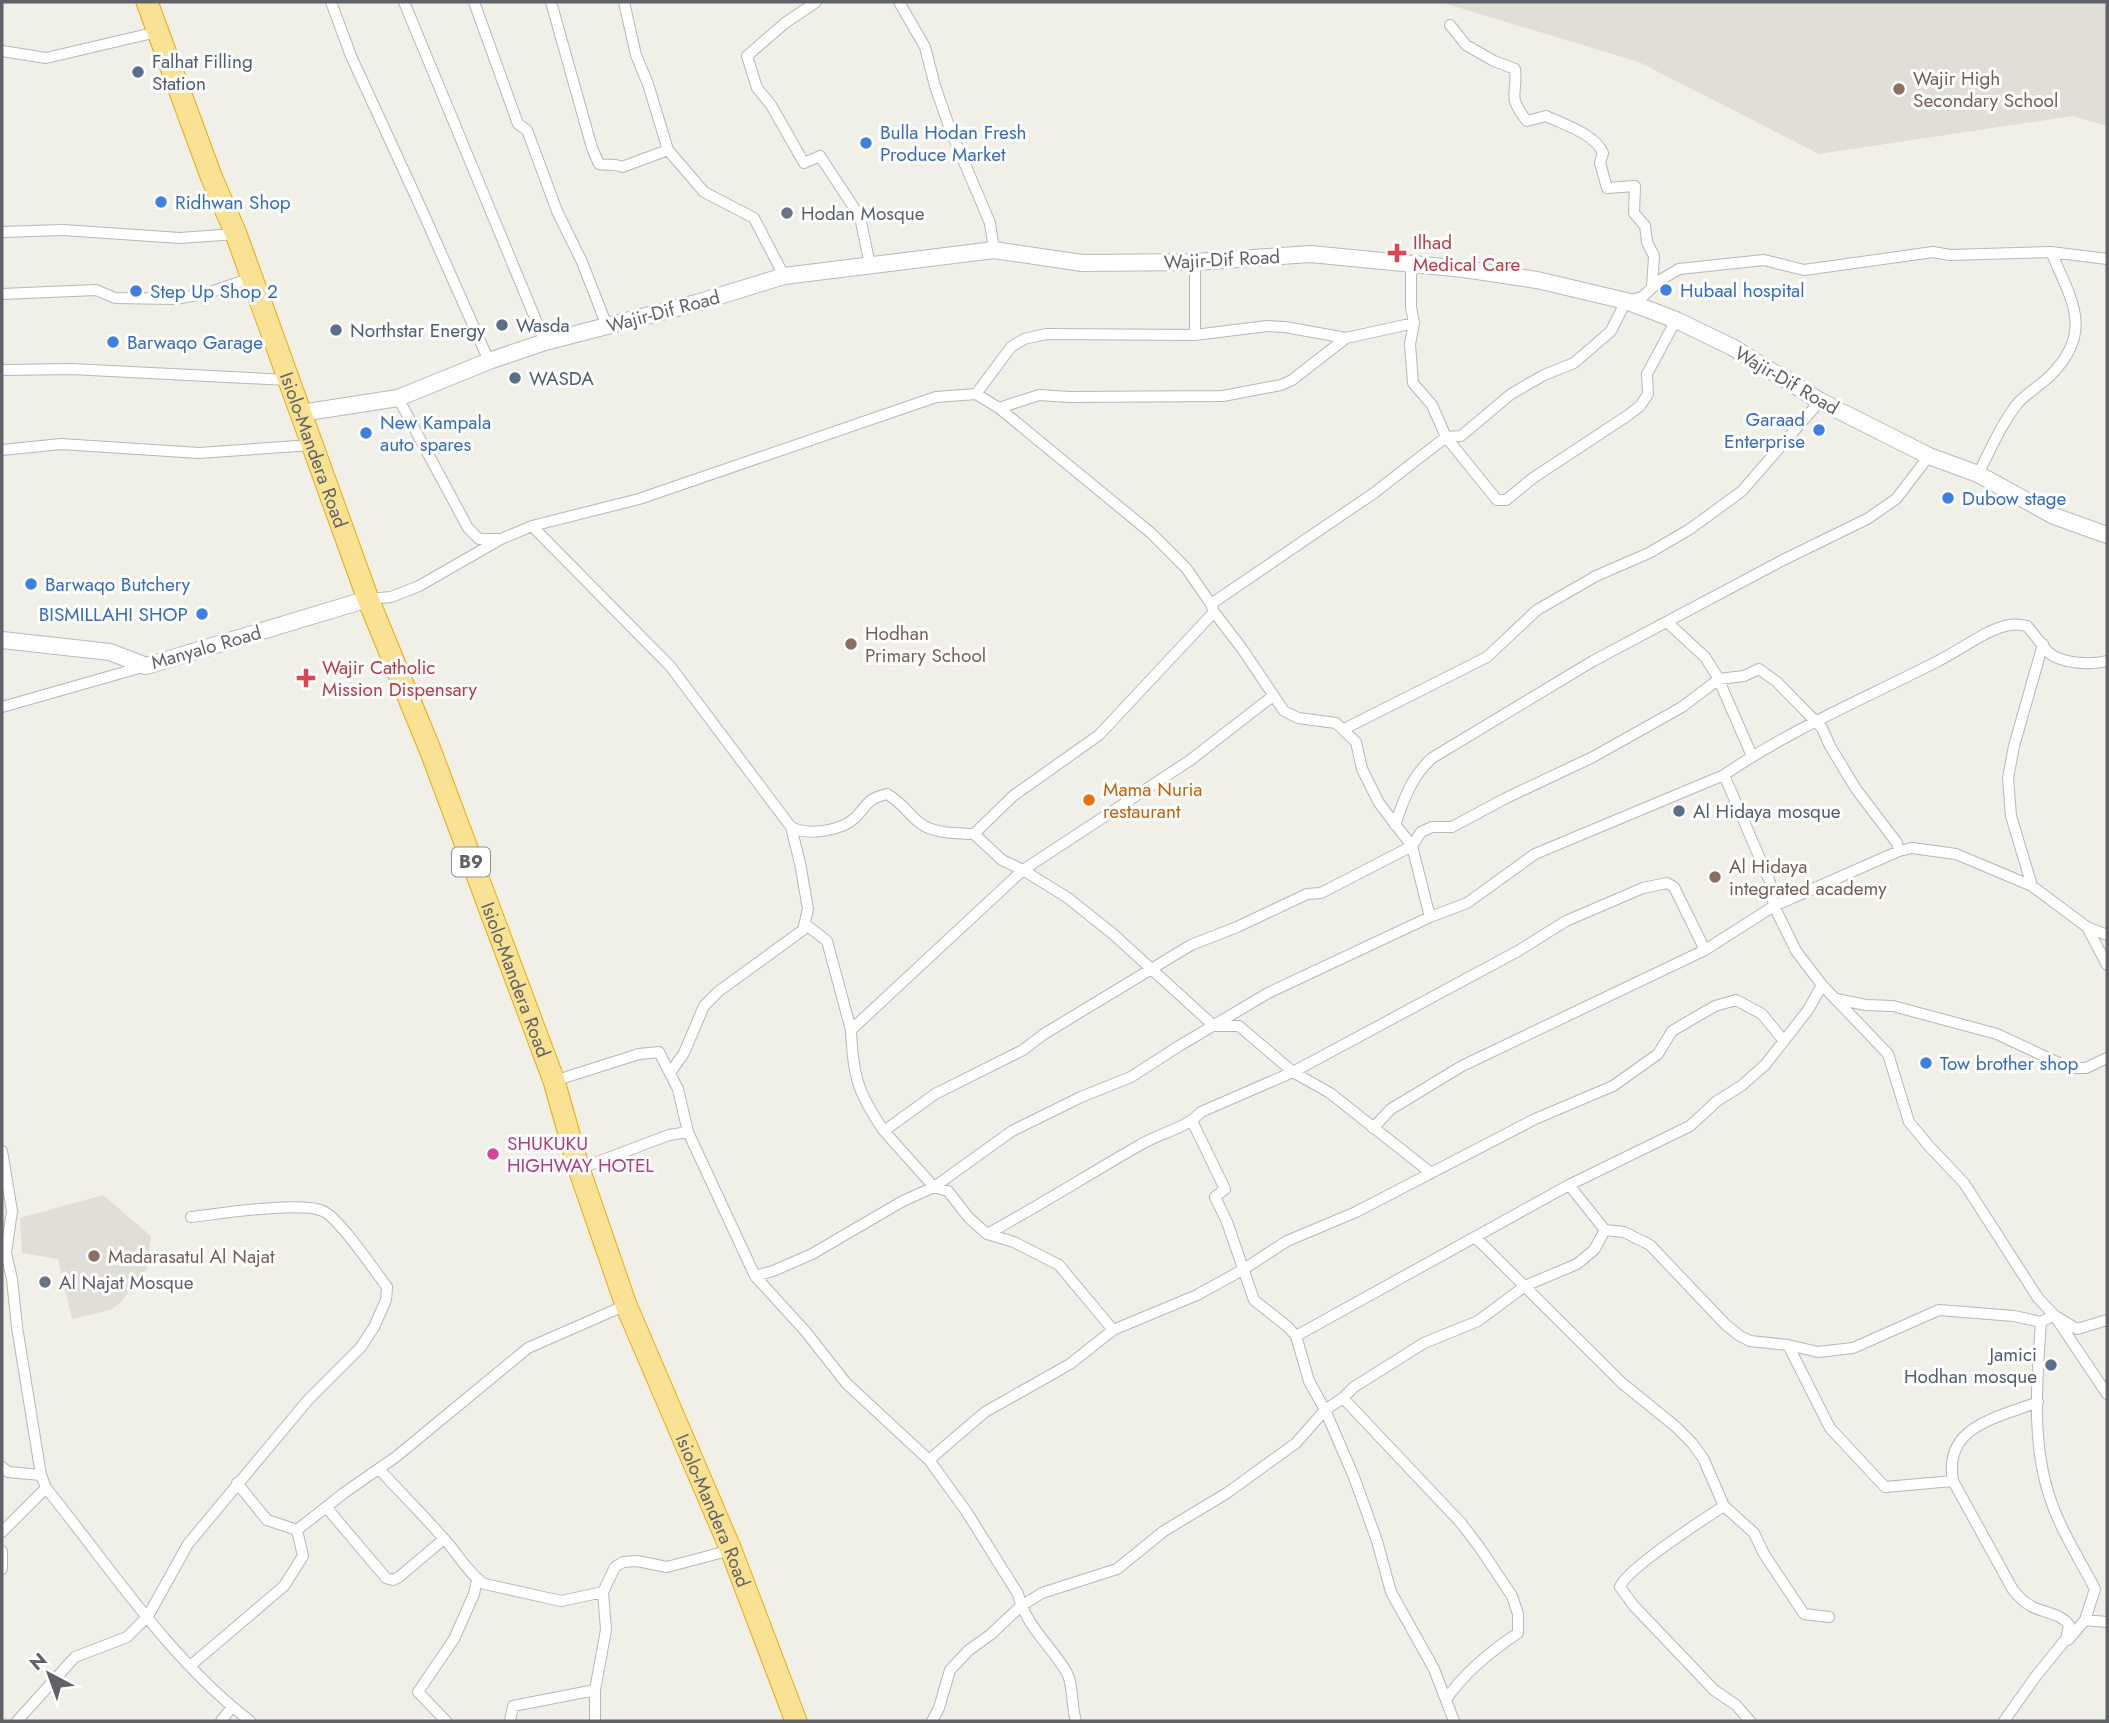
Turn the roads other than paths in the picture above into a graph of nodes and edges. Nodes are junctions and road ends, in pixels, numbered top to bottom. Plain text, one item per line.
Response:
1 (147, 2) edge
2 (331, 2) edge
3 (404, 2) edge
4 (474, 2) edge
5 (551, 2) edge
6 (624, 2) edge
7 (816, 2) edge
8 (897, 2) edge
9 (1450, 25) dead end
10 (157, 32) junction
11 (2, 51) edge
12 (668, 150) junction
13 (2, 232) edge
14 (236, 234) junction
15 (994, 250) junction
16 (2050, 252) junction
17 (2107, 259) edge
18 (1195, 262) junction
19 (1410, 264) junction
20 (870, 265) junction
21 (785, 276) junction
22 (251, 278) junction
23 (1652, 287) junction
24 (2, 293) edge
25 (1626, 301) junction
26 (1676, 320) junction
27 (1414, 323) junction
28 (607, 326) junction
29 (1195, 335) junction
30 (1346, 338) junction
31 (545, 342) junction
32 (489, 361) junction
33 (2, 370) edge
34 (288, 380) junction
35 (976, 394) junction
36 (398, 398) junction
37 (1820, 401) junction
38 (999, 408) junction
39 (301, 413) junction
40 (1446, 437) junction
41 (312, 445) junction
42 (2, 450) edge
43 (1929, 456) junction
44 (1978, 474) junction
45 (532, 526) junction
46 (2107, 535) edge
47 (501, 539) junction
48 (368, 599) junction
49 (1212, 608) junction
50 (1668, 622) junction
51 (2, 640) edge
52 (2043, 644) junction
53 (2107, 661) edge
54 (146, 666) junction
55 (1718, 679) junction
56 (1273, 696) junction
57 (2, 707) edge
58 (1814, 721) junction
59 (1344, 729) junction
60 (1752, 756) junction
61 (1724, 775) junction
62 (1395, 825) junction
63 (790, 828) junction
64 (974, 834) junction
65 (1412, 846) junction
66 (1899, 851) junction
67 (1023, 870) junction
68 (2032, 886) junction
69 (1774, 906) junction
70 (1430, 917) junction
71 (805, 924) junction
72 (2087, 927) junction
73 (2107, 935) edge
74 (1705, 950) junction
75 (2107, 965) edge
76 (1151, 970) junction
77 (1822, 985) junction
78 (1836, 999) junction
79 (1214, 1026) junction
80 (851, 1030) junction
81 (1783, 1041) junction
82 (2107, 1058) edge
83 (1293, 1072) junction
84 (670, 1073) junction
85 (554, 1081) junction
86 (1192, 1121) junction
87 (1373, 1128) junction
88 (884, 1131) junction
89 (688, 1132) junction
90 (2, 1151) edge
91 (579, 1169) junction
92 (1431, 1173) junction
93 (1569, 1185) junction
94 (934, 1187) junction
95 (191, 1217) dead end
96 (6, 1222) edge
97 (1605, 1230) junction
98 (987, 1234) junction
99 (1476, 1238) junction
100 (1244, 1269) junction
101 (755, 1276) junction
102 (1525, 1286) junction
103 (626, 1305) junction
104 (2054, 1315) junction
105 (2107, 1320) edge
106 (2041, 1322) junction
107 (1113, 1330) junction
108 (1296, 1336) junction
109 (1788, 1345) junction
110 (2107, 1394) edge
111 (1343, 1398) junction
112 (2038, 1402) junction
113 (1325, 1410) junction
114 (929, 1461) junction
115 (2, 1467) edge
116 (379, 1469) junction
117 (41, 1475) junction
118 (1953, 1482) junction
119 (236, 1483) junction
120 (46, 1488) junction
121 (1724, 1506) junction
122 (326, 1507) junction
123 (297, 1530) junction
124 (2, 1532) edge
125 (444, 1539) junction
126 (731, 1550) junction
127 (2, 1551) edge
128 (2, 1569) edge
129 (477, 1580) junction
130 (603, 1592) junction
131 (1021, 1606) junction
132 (148, 1616) junction
133 (1829, 1617) dead end
134 (2085, 1620) junction
135 (2107, 1622) edge
136 (190, 1666) junction
137 (2036, 1676) junction
138 (595, 1690) junction
139 (1447, 1698) junction
140 (232, 1707) junction
141 (18, 1721) edge
142 (221, 1721) edge
143 (250, 1721) edge
144 (446, 1721) edge
145 (510, 1721) edge
146 (595, 1721) edge
147 (796, 1721) edge
148 (932, 1721) edge
149 (1076, 1721) edge
150 (1454, 1721) edge
151 (1750, 1721) edge
152 (2004, 1721) edge

1 - 10 highway, Isiolo-Mandera Road / B9
2 - 32 street
3 - 31 street
4 - 28 street
5 - 12 street
6 - 12 street
7 - 20 street
8 - 15 street
9 - 23 street
10 - 11 street
10 - 14 highway, Isiolo-Mandera Road / B9
12 - 21 street
13 - 14 street
14 - 22 highway, Isiolo-Mandera Road / B9
15 - 18 main road, Wajir-Dif Road
15 - 20 main road, Wajir-Dif Road
16 - 17 street
16 - 23 street
16 - 44 street
18 - 19 main road, Wajir-Dif Road
18 - 29 street
19 - 25 main road, Wajir-Dif Road
19 - 27 street
20 - 21 main road, Wajir-Dif Road
21 - 28 main road, Wajir-Dif Road
22 - 24 street
22 - 34 highway, Isiolo-Mandera Road / B9
23 - 25 street
25 - 26 main road, Wajir-Dif Road
25 - 40 street
26 - 37 main road, Wajir-Dif Road
26 - 40 street
27 - 30 street
27 - 40 street
28 - 31 main road, Wajir-Dif Road
29 - 30 street
29 - 35 street
30 - 38 street
31 - 32 main road, Wajir-Dif Road
32 - 36 main road, Wajir-Dif Road
33 - 34 street
34 - 39 highway, Isiolo-Mandera Road / B9
35 - 38 street
35 - 45 street
36 - 39 main road, Wajir-Dif Road
36 - 47 street
37 - 43 main road, Wajir-Dif Road
37 - 59 street
38 - 49 street
39 - 41 highway, Isiolo-Mandera Road / B9
40 - 49 street
41 - 42 street
41 - 48 highway, Isiolo-Mandera Road / B9
43 - 44 main road, Wajir-Dif Road
43 - 50 street
44 - 46 main road, Wajir-Dif Road
45 - 47 street
45 - 63 street
47 - 48 street
48 - 54 main road, Manyalo Road
48 - 85 highway, Isiolo-Mandera Road / B9
49 - 56 street
49 - 64 street
50 - 55 street
50 - 62 street
51 - 54 main road, Manyalo Road
52 - 53 street
52 - 58 street
52 - 68 street
54 - 57 street
55 - 58 street
55 - 60 street
55 - 65 street
56 - 59 street
56 - 67 street
58 - 60 street
58 - 66 street
59 - 62 street
60 - 61 street
61 - 69 street
61 - 70 street
62 - 65 street
63 - 64 street
63 - 71 street
64 - 67 street
65 - 70 street
65 - 76 street
66 - 68 street
66 - 69 street
67 - 76 street
67 - 80 street
68 - 72 street
69 - 74 street
69 - 77 street
70 - 79 street
71 - 80 street
71 - 84 street
72 - 73 street
72 - 75 street
74 - 83 street
74 - 87 street
76 - 79 street
76 - 88 street
77 - 78 street
77 - 81 street
78 - 82 street
78 - 104 street
79 - 83 street
79 - 94 street
80 - 88 street
81 - 92 street
81 - 93 street
83 - 86 street
83 - 87 street
84 - 85 street
84 - 89 street
85 - 91 highway, Isiolo-Mandera Road / B9
86 - 98 street
86 - 100 street
87 - 92 street
88 - 94 street
89 - 91 street
89 - 101 street
90 - 96 street
91 - 103 highway, Isiolo-Mandera Road / B9
92 - 100 street
93 - 97 street
93 - 99 street
94 - 98 street
94 - 101 street
95 - 119 street
96 - 117 street
97 - 102 street
97 - 109 street
98 - 107 street
99 - 102 street
99 - 108 street
100 - 107 street
100 - 108 street
101 - 114 street
102 - 111 street
102 - 121 street
103 - 116 street
103 - 126 highway, Isiolo-Mandera Road / B9
104 - 105 street
104 - 106 street
104 - 110 street
106 - 109 street
106 - 112 street
107 - 114 street
108 - 113 street
109 - 118 street
111 - 113 street
111 - 139 street
112 - 118 street
112 - 134 street
113 - 131 street
113 - 139 street
114 - 131 street
115 - 117 street
116 - 122 street
116 - 125 street
117 - 120 street
118 - 137 street
119 - 123 street
119 - 132 street
120 - 124 street
120 - 132 street
121 - 133 street
121 - 151 street
122 - 123 street
122 - 125 street
123 - 136 street
125 - 129 street
126 - 130 street
126 - 147 highway, Isiolo-Mandera Road / B9
127 - 128 street
129 - 130 street
129 - 144 street
130 - 138 street
131 - 148 street
131 - 149 street
132 - 136 street
132 - 141 street
134 - 135 street
134 - 137 street
136 - 140 street
137 - 152 street
138 - 145 street
138 - 146 street
139 - 150 street
140 - 142 street
140 - 143 street

